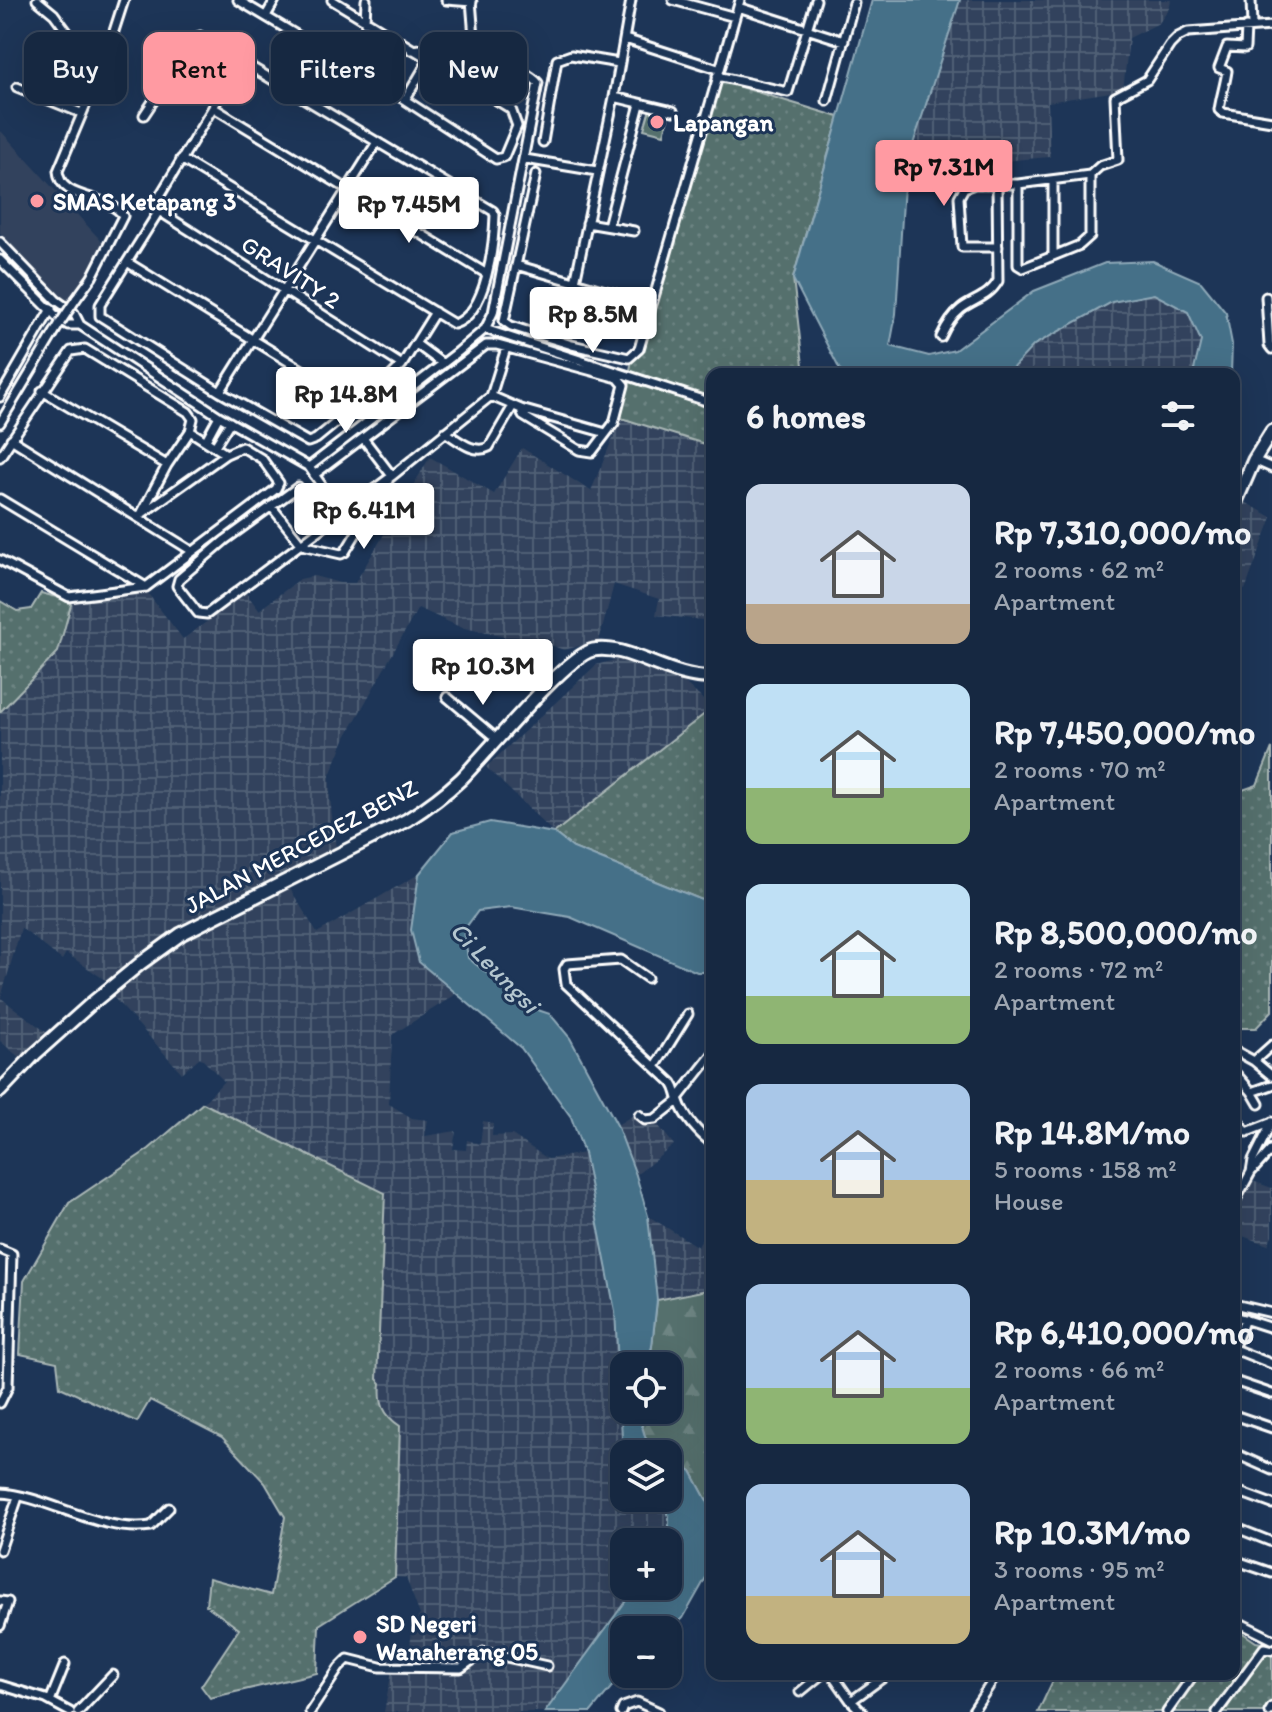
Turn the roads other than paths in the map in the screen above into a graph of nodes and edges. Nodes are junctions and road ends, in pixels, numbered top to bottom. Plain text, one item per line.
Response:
1 (37, 0) edge
2 (124, 0) edge
3 (238, 0) edge
4 (275, 0) edge
5 (332, 0) edge
6 (366, 0) edge
7 (446, 0) edge
8 (631, 0) edge
9 (673, 0) edge
10 (816, 0) edge
11 (1251, 0) edge
12 (472, 1) edge
13 (739, 3) edge
14 (854, 3) dead end
15 (266, 16) junction
16 (735, 17) junction
17 (365, 22) junction
18 (1249, 26) junction
19 (1272, 26) edge
20 (808, 28) junction
21 (67, 32) edge
22 (114, 32) edge
23 (474, 32) edge
24 (625, 39) junction
25 (844, 41) junction
26 (420, 49) edge
27 (411, 50) junction
28 (420, 56) edge
29 (619, 63) junction
30 (255, 69) edge
31 (718, 72) junction
32 (420, 75) edge
33 (527, 75) edge
34 (17, 87) dead end
35 (614, 97) junction
36 (405, 100) junction
37 (827, 101) dead end
38 (85, 104) edge
39 (151, 104) edge
40 (216, 104) edge
41 (501, 104) edge
42 (640, 104) junction
43 (214, 108) junction
44 (673, 111) dead end
45 (81, 113) junction
46 (144, 115) dead end
47 (1272, 121) edge
48 (377, 142) junction
49 (543, 142) dead end
50 (181, 159) junction
51 (525, 159) junction
52 (597, 171) junction
53 (536, 174) dead end
54 (1090, 175) junction
55 (1053, 180) junction
56 (1018, 184) junction
57 (997, 185) junction
58 (347, 190) junction
59 (159, 211) junction
60 (587, 223) junction
61 (608, 226) junction
62 (634, 231) dead end
63 (315, 240) junction
64 (0, 242) edge
65 (998, 247) junction
66 (1053, 256) junction
67 (0, 260) edge
68 (127, 262) junction
69 (516, 265) junction
70 (487, 274) junction
71 (575, 282) junction
72 (284, 290) junction
73 (1266, 297) dead end
74 (56, 300) junction
75 (650, 304) junction
76 (50, 311) junction
77 (435, 312) junction
78 (80, 325) junction
79 (485, 329) junction
80 (941, 337) dead end
81 (253, 339) junction
82 (416, 344) junction
83 (506, 348) junction
84 (1272, 349) edge
85 (443, 364) junction
86 (402, 365) junction
87 (42, 391) junction
88 (220, 392) junction
89 (491, 396) junction
90 (0, 397) edge
91 (706, 401) edge
92 (359, 405) junction
93 (517, 407) junction
94 (219, 416) junction
95 (230, 422) junction
96 (0, 423) edge
97 (190, 431) junction
98 (445, 432) junction
99 (606, 433) junction
100 (1270, 433) edge
101 (363, 438) junction
102 (11, 439) junction
103 (206, 440) junction
104 (215, 446) junction
105 (226, 454) junction
106 (0, 457) edge
107 (1254, 460) junction
108 (167, 465) junction
109 (309, 467) junction
110 (1272, 468) edge
111 (314, 475) junction
112 (391, 478) junction
113 (298, 487) dead end
114 (1240, 492) edge
115 (0, 499) edge
116 (271, 506) junction
117 (341, 514) junction
118 (141, 515) junction
119 (302, 545) junction
120 (192, 551) junction
121 (0, 560) edge
122 (146, 587) junction
123 (706, 677) edge
124 (447, 697) dead end
125 (498, 740) junction
126 (647, 978) dead end
127 (688, 1014) dead end
128 (1272, 1045) edge
129 (1240, 1054) edge
130 (1251, 1060) junction
131 (706, 1063) edge
132 (655, 1067) junction
133 (1240, 1072) edge
134 (1272, 1076) edge
135 (1240, 1081) edge
136 (1272, 1085) edge
137 (0, 1091) edge
138 (1252, 1092) junction
139 (678, 1099) junction
140 (1259, 1104) dead end
141 (639, 1115) dead end
142 (1272, 1122) edge
143 (1240, 1124) edge
144 (706, 1138) edge
145 (1272, 1149) edge
146 (1251, 1172) junction
147 (1240, 1192) edge
148 (0, 1249) edge
149 (1240, 1305) edge
150 (1272, 1313) edge
151 (1240, 1318) edge
152 (1245, 1319) junction
153 (1272, 1328) edge
154 (1240, 1332) edge
155 (4, 1348) edge
156 (1240, 1350) edge
157 (1272, 1364) edge
158 (1240, 1383) edge
159 (1272, 1394) edge
160 (0, 1403) edge
161 (1240, 1417) edge
162 (1272, 1428) edge
163 (1240, 1456) edge
164 (1272, 1470) edge
165 (1240, 1492) edge
166 (0, 1493) edge
167 (18, 1497) junction
168 (1272, 1504) edge
169 (169, 1508) dead end
170 (1240, 1529) edge
171 (1272, 1542) edge
172 (0, 1550) edge
173 (1240, 1562) edge
174 (1272, 1573) edge
175 (0, 1601) edge
176 (1240, 1623) edge
177 (0, 1626) edge
178 (1268, 1638) edge
179 (1268, 1649) edge
180 (65, 1664) dead end
181 (547, 1666) dead end
182 (113, 1675) dead end
183 (815, 1680) edge
184 (836, 1680) edge
185 (880, 1680) edge
186 (993, 1680) edge
187 (1190, 1680) edge
188 (0, 1685) edge
189 (800, 1692) dead end
190 (50, 1701) junction
191 (851, 1701) junction
192 (70, 1712) edge
193 (78, 1712) edge
194 (310, 1712) edge
195 (621, 1712) edge
196 (659, 1712) edge
197 (862, 1712) edge
198 (972, 1712) edge
199 (1167, 1712) edge
200 (1217, 1712) edge

1 - 21 street
2 - 22 street
3 - 15 street
4 - 15 street
5 - 17 street
6 - 17 street
7 - 12 street
8 - 24 street
9 - 16 street
10 - 20 street
11 - 18 street
12 - 23 street
13 - 16 street
13 - 20 street
14 - 25 street
15 - 36 street
16 - 31 street
17 - 27 street
18 - 19 street
18 - 47 street
18 - 54 street
20 - 25 street
20 - 31 street
24 - 29 street
24 - 31 street
25 - 37 street
26 - 27 street
27 - 28 street
29 - 35 street
29 - 49 street
30 - 48 street
31 - 75 street
32 - 36 street
33 - 51 street
34 - 45 street
35 - 42 street
35 - 52 street
36 - 41 street
38 - 45 street
39 - 46 street
40 - 43 street
42 - 44 street
42 - 61 street
43 - 50 street
43 - 58 street
45 - 96 street, bridge
48 - 58 street
48 - 70 street
50 - 59 street
50 - 63 street
51 - 52 street
51 - 79 street
52 - 60 street
53 - 69 street
54 - 55 street
54 - 66 street
55 - 56 street
55 - 66 street
56 - 57 street
56 - 66 street
57 - 65 street
57 - 65 street
58 - 63 street
58 - 70 street
59 - 68 street
59 - 72 street, GRAVITY 2
60 - 61 street
60 - 71 street
61 - 62 street
63 - 72 street
63 - 77 street
64 - 74 street
65 - 80 street
67 - 76 street
68 - 81 street
68 - 88 street
69 - 71 street
69 - 75 street
70 - 77 street
71 - 75 street
72 - 81 street
72 - 86 street, GRAVITY 2
73 - 84 street
74 - 76 street
74 - 78 street
76 - 78 street
76 - 90 street
77 - 82 street
78 - 94 street
79 - 85 street
79 - 91 street
81 - 88 street
81 - 92 street
82 - 85 street
82 - 86 street
83 - 89 street
83 - 99 street
83 - 101 street
85 - 109 street
86 - 92 street
87 - 97 street
87 - 102 street
87 - 108 street
88 - 92 street
89 - 93 street
89 - 98 street
93 - 98 street
93 - 99 street
93 - 99 street
94 - 95 street
94 - 103 street
95 - 104 street
95 - 109 street
97 - 103 street
97 - 108 street
98 - 112 street
100 - 107 main road
101 - 111 street
101 - 112 street
102 - 106 street
102 - 118 street
103 - 104 street
104 - 105 street
105 - 118 street
105 - 120 street
107 - 110 street
107 - 114 main road
108 - 118 street
109 - 111 street
111 - 117 street
112 - 117 street
112 - 119 street
113 - 116 street
115 - 122 street
116 - 119 street
116 - 119 street
117 - 119 street
118 - 120 street
120 - 122 street
121 - 122 street
123 - 125 main road, JALAN MERCEDEZ BENZ
124 - 125 street
125 - 137 main road, JALAN MERCEDEZ BENZ
126 - 132 street
127 - 132 street
128 - 130 street
129 - 130 street
130 - 133 street
130 - 134 street
131 - 139 street
132 - 139 street
135 - 138 street
136 - 138 street
138 - 140 street
139 - 141 street
139 - 144 street
142 - 143 street
142 - 146 street
145 - 146 street
146 - 147 street
148 - 155 street
149 - 150 street
151 - 152 street
152 - 153 street
152 - 154 street
155 - 160 street
156 - 157 street
158 - 159 street
161 - 162 street
163 - 164 street
165 - 168 street
166 - 167 street
167 - 169 street
167 - 172 street
170 - 171 street
173 - 174 street
175 - 177 street
176 - 178 street
178 - 179 street
179 - 200 street
180 - 190 street
181 - 194 street
182 - 193 street
183 - 189 street
184 - 191 street
185 - 191 street
186 - 198 street
187 - 199 street
188 - 190 street
190 - 192 street
191 - 197 street
195 - 196 street

